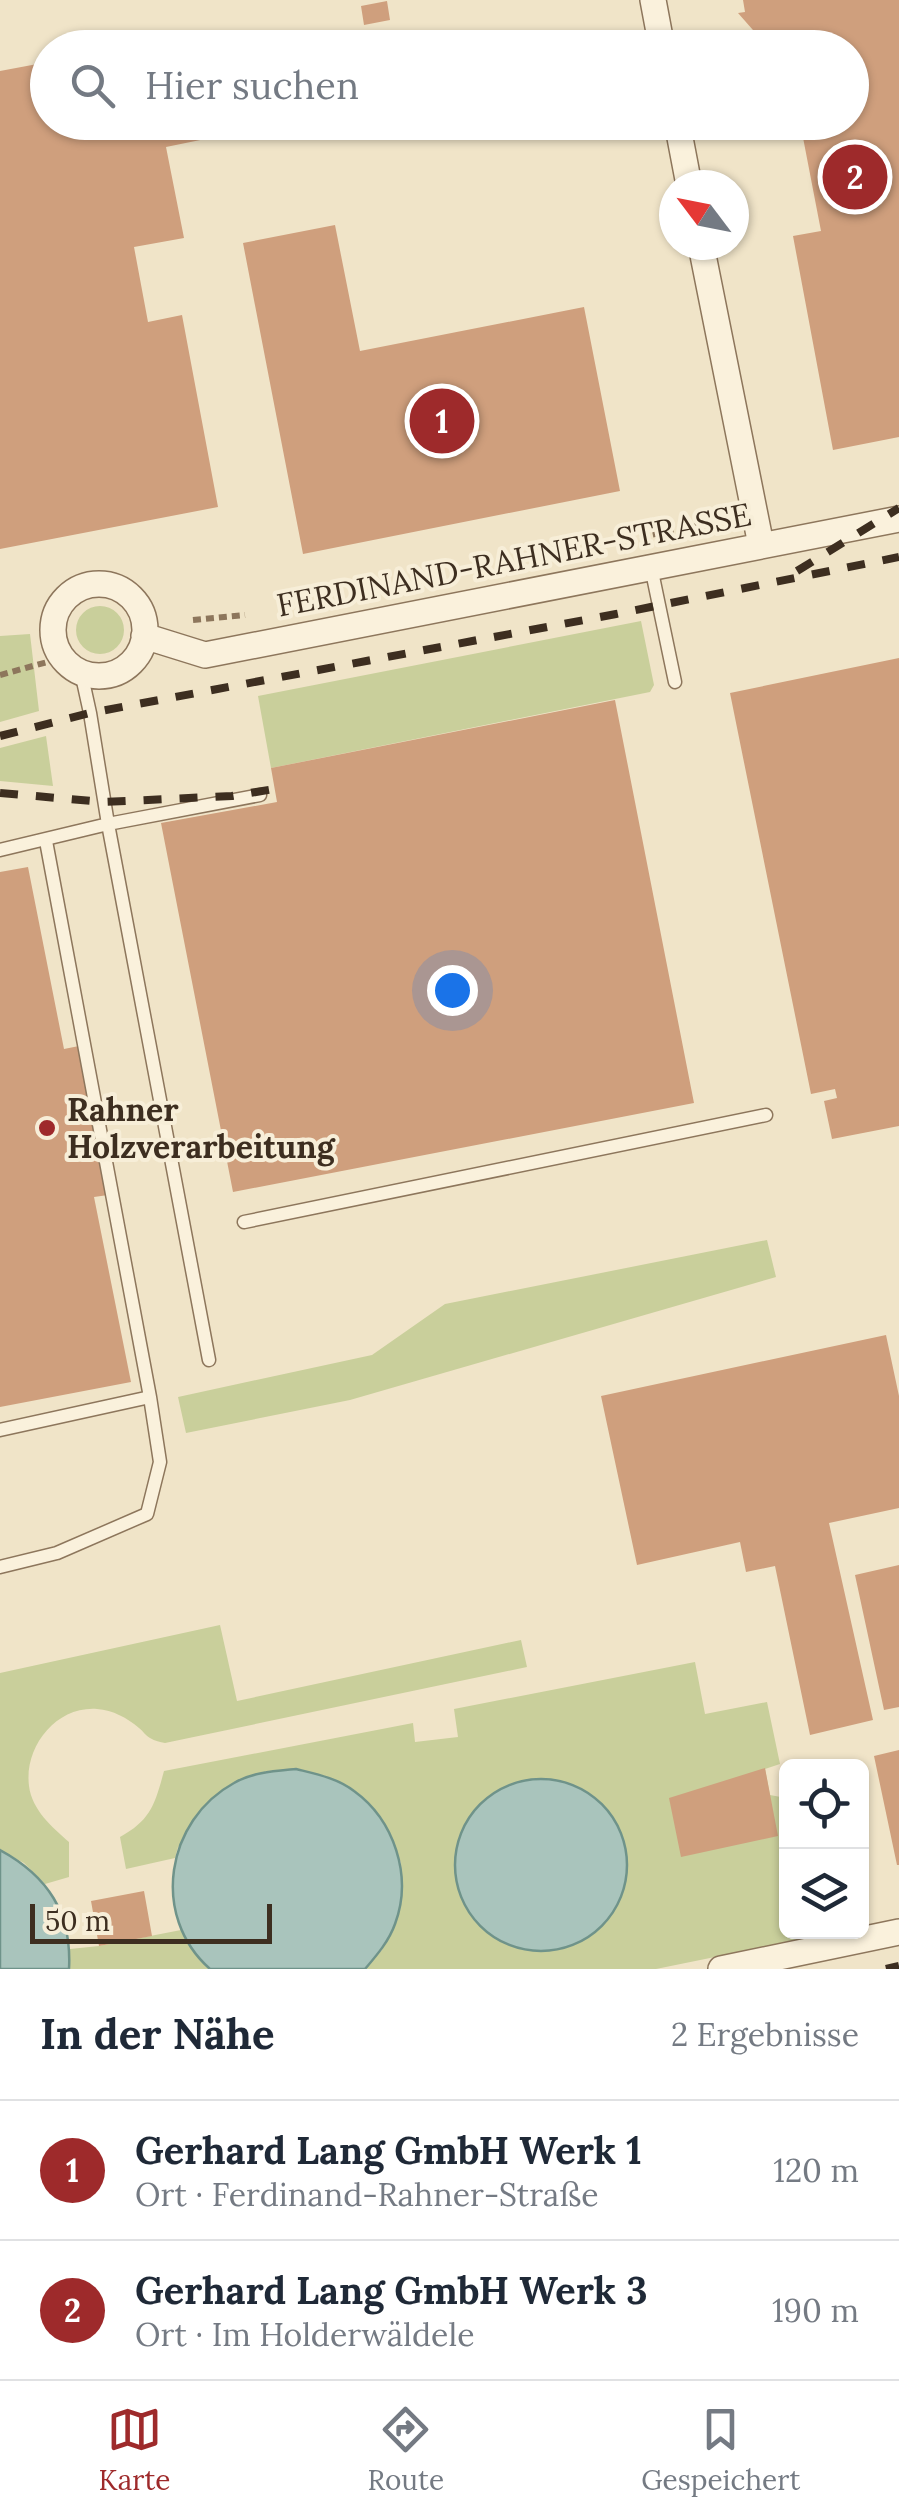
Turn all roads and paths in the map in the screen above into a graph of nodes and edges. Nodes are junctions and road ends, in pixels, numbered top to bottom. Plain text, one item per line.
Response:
1 (653, 0) edge
2 (659, 30) edge
3 (680, 140) edge
4 (686, 170) edge
5 (704, 260) edge
6 (899, 520) edge
7 (761, 545) junction
8 (652, 567) junction
9 (144, 636) junction
10 (72, 665) junction
11 (0, 675) edge
12 (675, 682) dead end
13 (260, 794) dead end
14 (108, 824) junction
15 (46, 841) junction
16 (0, 850) edge
17 (766, 1115) dead end
18 (244, 1222) dead end
19 (210, 1360) dead end
20 (150, 1397) junction
21 (0, 1430) edge
22 (0, 1567) edge
23 (899, 1932) edge
24 (869, 1935) edge
25 (842, 1939) edge
26 (721, 1969) edge

1 - 2 street
3 - 4 street
5 - 7 street
6 - 7 street, FERDINAND-RAHNER-STRASSE
7 - 8 street, FERDINAND-RAHNER-STRASSE
8 - 9 street, FERDINAND-RAHNER-STRASSE
8 - 12 lane
9 - 10 street
9 - 10 street
10 - 11 path
10 - 14 lane
13 - 14 lane
14 - 15 lane
14 - 19 lane
15 - 16 lane
15 - 20 lane
17 - 18 lane
20 - 21 lane
20 - 22 lane
23 - 24 street
25 - 26 street

